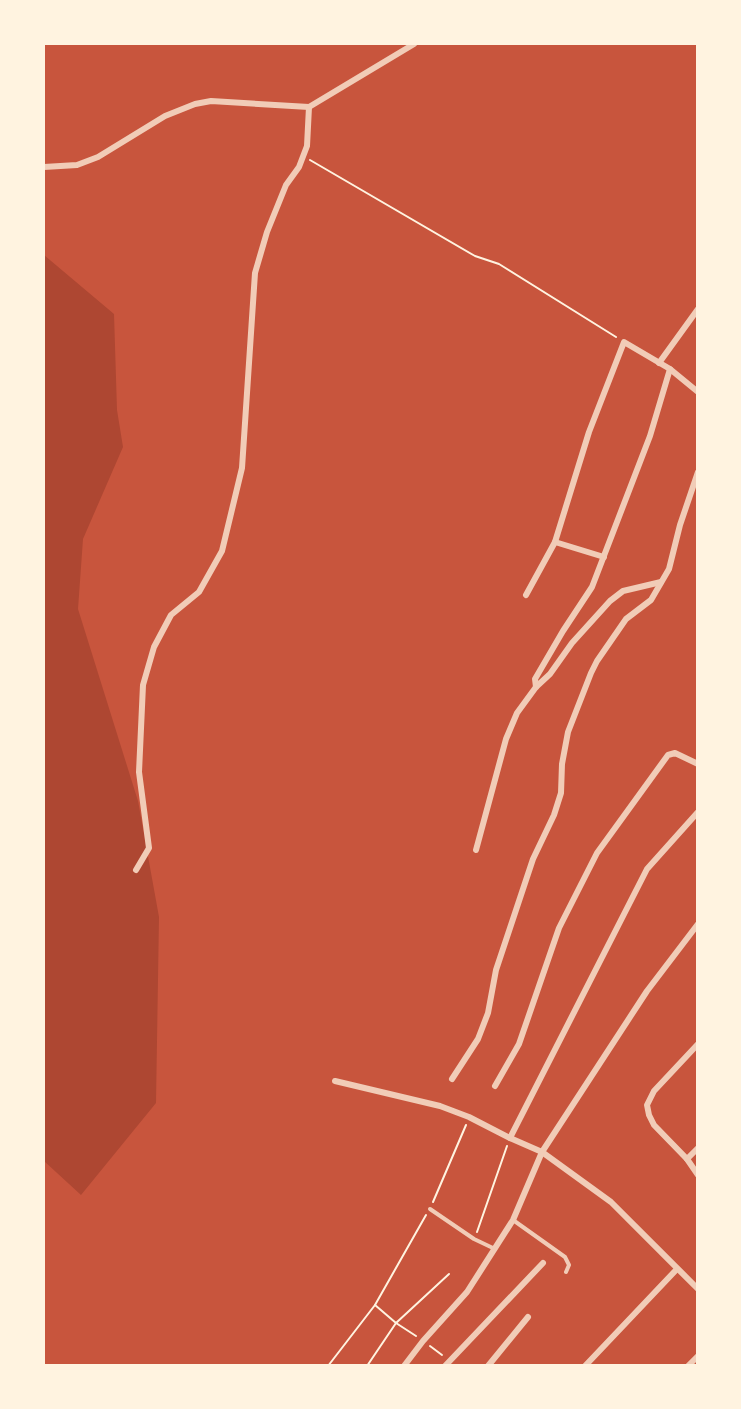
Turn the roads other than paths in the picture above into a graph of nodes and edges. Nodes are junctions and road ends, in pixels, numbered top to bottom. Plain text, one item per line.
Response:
1 (414, 44) edge
2 (309, 107) junction
3 (44, 167) edge
4 (697, 312) edge
5 (659, 363) junction
6 (670, 369) junction
7 (698, 392) edge
8 (698, 472) edge
9 (555, 542) junction
10 (604, 557) junction
11 (661, 582) junction
12 (526, 595) dead end
13 (536, 687) junction
14 (698, 764) edge
15 (698, 812) edge
16 (476, 850) dead end
17 (136, 870) dead end
18 (698, 924) edge
19 (698, 1044) edge
20 (452, 1079) dead end
21 (335, 1081) dead end
22 (495, 1086) dead end
23 (510, 1138) junction
24 (698, 1148) edge
25 (542, 1152) junction
26 (687, 1159) junction
27 (698, 1162) edge
28 (698, 1175) edge
29 (430, 1209) road end
30 (513, 1220) junction
31 (496, 1249) junction
32 (543, 1263) dead end
33 (677, 1269) junction
34 (566, 1272) dead end
35 (698, 1289) edge
36 (528, 1317) dead end
37 (698, 1356) edge
38 (404, 1365) edge
39 (445, 1365) edge
40 (488, 1365) edge
41 (585, 1365) edge
42 (688, 1365) edge

1 - 2 street
2 - 3 street
2 - 17 street
4 - 5 street
5 - 6 street
5 - 9 street
6 - 7 street
6 - 10 street
8 - 11 street
9 - 10 street
9 - 12 street
10 - 13 street
11 - 13 street
11 - 20 street
13 - 16 street
14 - 22 street
15 - 23 street
18 - 25 street
19 - 26 street
21 - 23 street
23 - 25 street
24 - 26 street
25 - 30 street
25 - 33 street
26 - 27 street
26 - 28 street
29 - 31 lane
30 - 31 street
30 - 34 lane
31 - 38 street
32 - 39 street
33 - 35 street
33 - 41 street
36 - 40 street
37 - 42 street

